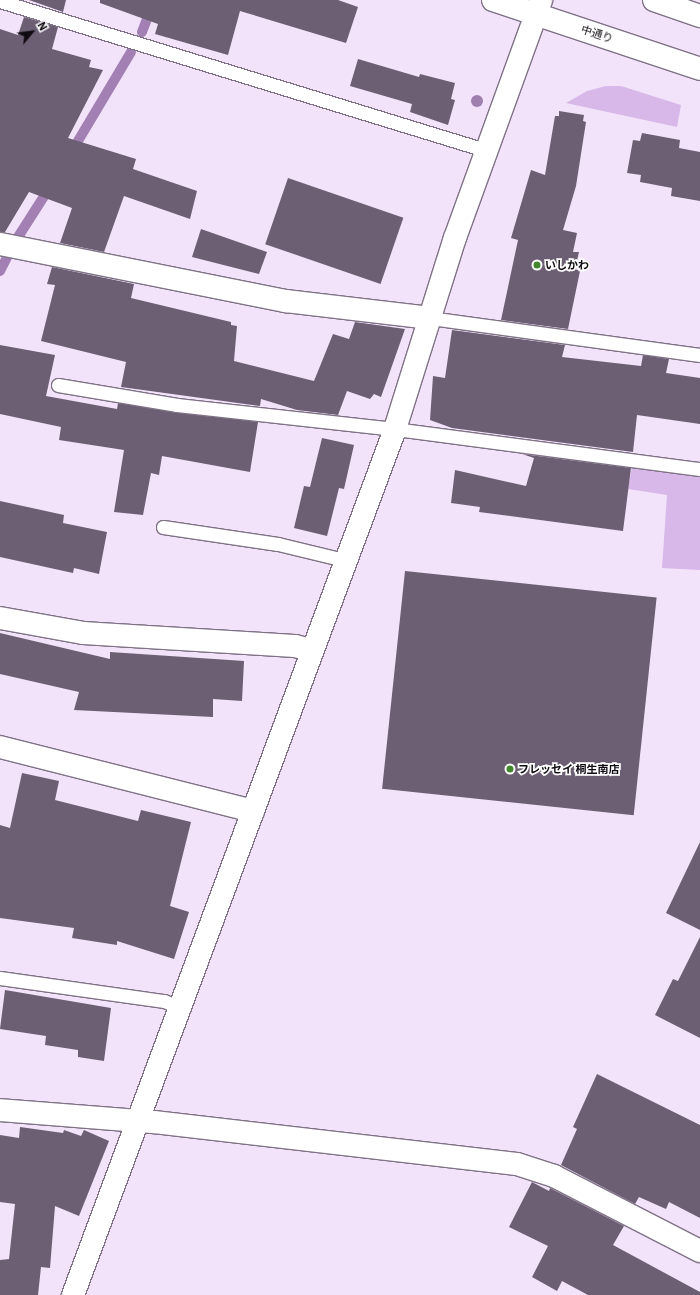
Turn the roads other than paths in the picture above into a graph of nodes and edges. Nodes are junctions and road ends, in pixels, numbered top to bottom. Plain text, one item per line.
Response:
1 (493, 0) edge
2 (654, 0) edge
3 (0, 1) edge
4 (538, 7) edge
5 (700, 16) edge
6 (700, 69) edge
7 (485, 150) junction
8 (0, 244) edge
9 (430, 318) junction
10 (700, 355) edge
11 (58, 385) dead end
12 (395, 429) junction
13 (700, 470) edge
14 (163, 527) dead end
15 (344, 560) junction
16 (0, 618) edge
17 (311, 650) junction
18 (0, 747) edge
19 (253, 811) junction
20 (0, 978) edge
21 (179, 1007) junction
22 (0, 1110) edge
23 (137, 1122) junction
24 (700, 1251) edge
25 (73, 1295) edge

1 - 4 street, 中通り
2 - 5 street
3 - 7 lane
4 - 6 street, 中通り
4 - 7 street
7 - 9 street
8 - 9 street
9 - 10 lane
9 - 12 street
11 - 12 lane
12 - 13 lane
12 - 15 street
14 - 15 lane
15 - 17 street
16 - 17 street
17 - 19 street
18 - 19 street
19 - 21 street
20 - 21 lane
21 - 23 street
22 - 23 street
23 - 24 street
23 - 25 street

